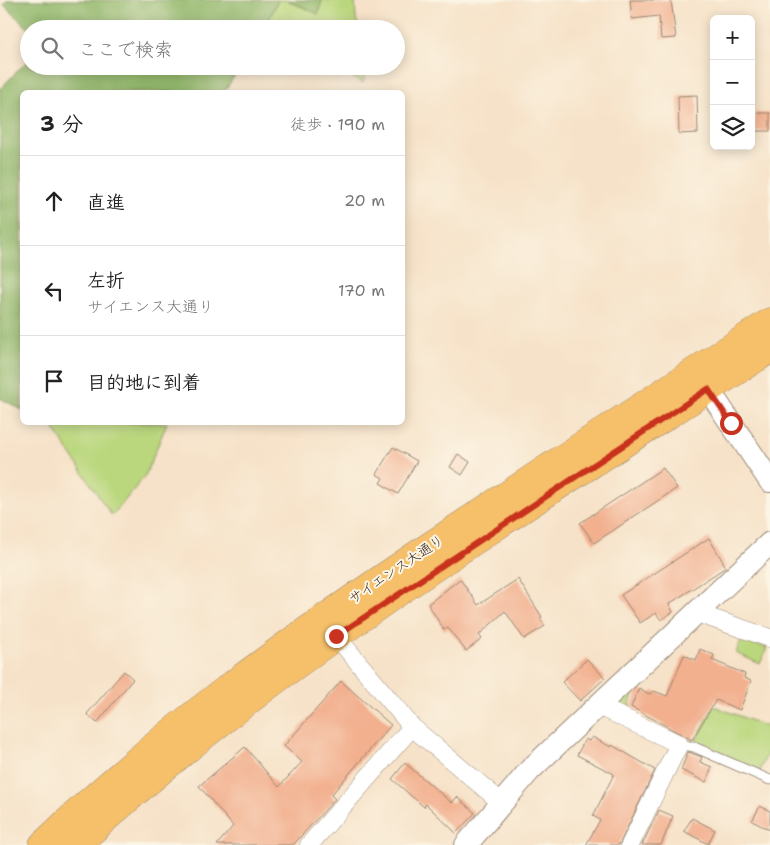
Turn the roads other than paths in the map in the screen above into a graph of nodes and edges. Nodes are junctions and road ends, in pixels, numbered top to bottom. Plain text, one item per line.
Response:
1 (770, 322) edge
2 (770, 349) edge
3 (708, 389) junction
4 (770, 480) edge
5 (770, 543) edge
6 (696, 613) junction
7 (336, 636) junction
8 (770, 638) edge
9 (596, 705) junction
10 (412, 727) junction
11 (679, 744) junction
12 (770, 780) edge
13 (501, 802) junction
14 (88, 818) junction
15 (44, 845) edge
16 (76, 845) edge
17 (309, 845) edge
18 (466, 845) edge
19 (630, 845) edge

1 - 14 main road, サイエンス大通り
2 - 3 main road, サイエンス大通り
3 - 4 street
3 - 7 main road, サイエンス大通り
5 - 6 street
6 - 8 street
6 - 9 street
7 - 10 street
7 - 14 main road, サイエンス大通り
9 - 11 street
9 - 13 street
10 - 13 street
10 - 17 street
11 - 12 lane
11 - 19 street
13 - 18 street
14 - 15 main road, サイエンス大通り
14 - 16 main road, サイエンス大通り

